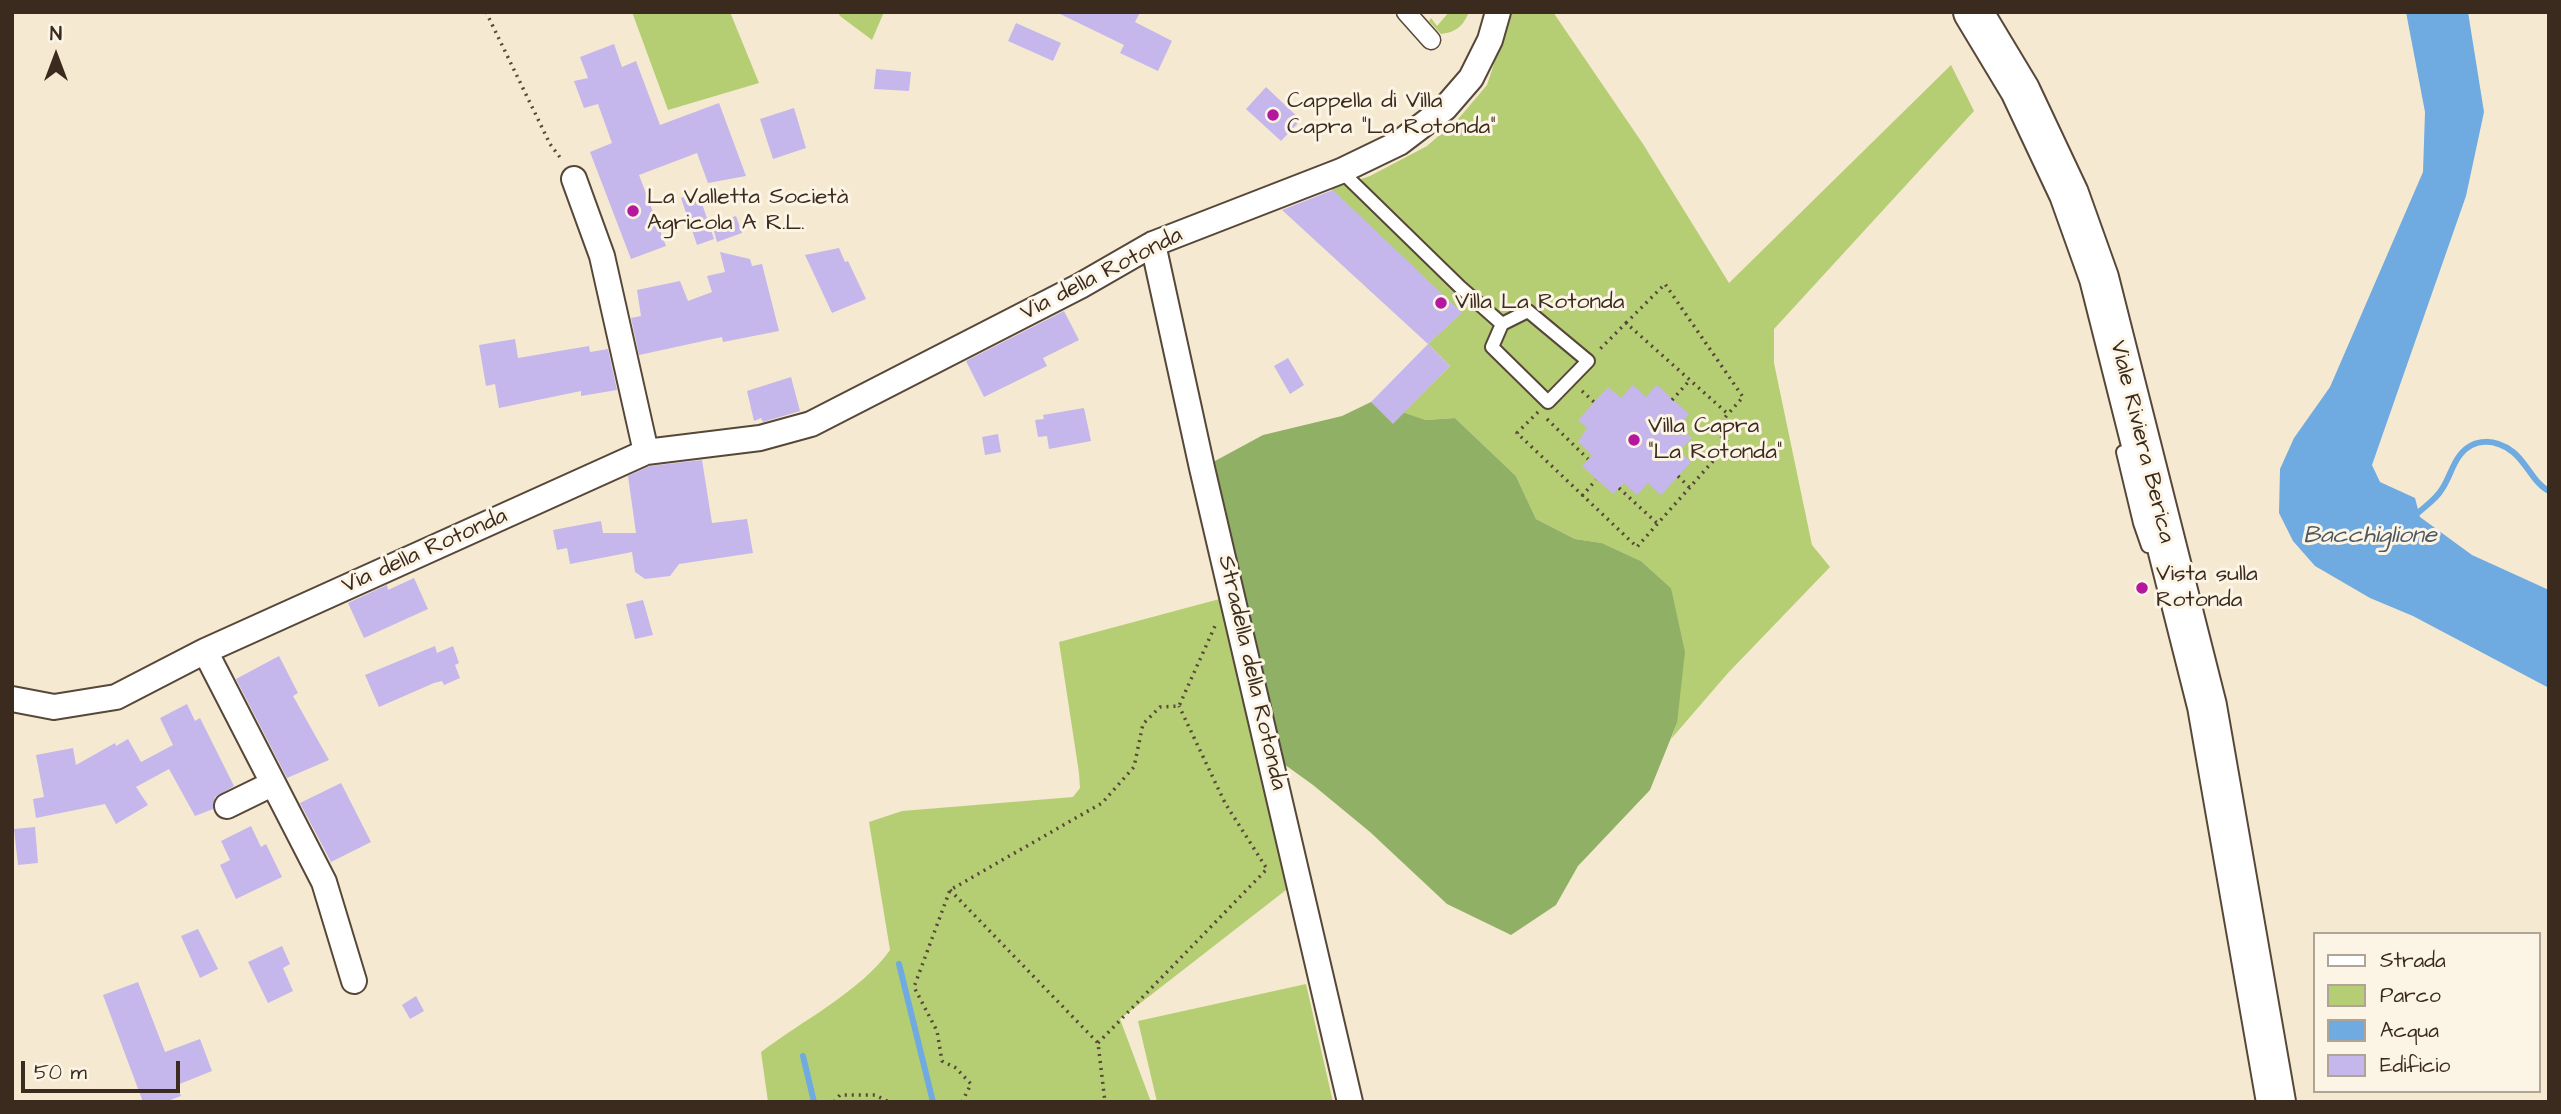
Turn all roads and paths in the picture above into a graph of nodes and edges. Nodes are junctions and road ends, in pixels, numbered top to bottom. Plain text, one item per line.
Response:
1 (486, 12) edge
2 (1406, 12) edge
3 (1498, 12) edge
4 (1973, 12) edge
5 (1431, 40) dead end
6 (1341, 172) junction
7 (574, 179) joint
8 (1153, 244) junction
9 (2092, 258) junction
10 (2095, 315) dead end
11 (1626, 323) junction
12 (1502, 324) junction
13 (1588, 360) junction
14 (1690, 380) junction
15 (1672, 400) dead end
16 (1728, 414) junction
17 (2122, 445) dead end
18 (646, 452) junction
19 (1588, 459) dead end
20 (1678, 476) dead end
21 (1597, 480) dead end
22 (1619, 488) dead end
23 (1690, 488) junction
24 (1581, 496) junction
25 (1658, 524) junction
26 (2153, 558) dead end
27 (2162, 581) dead end
28 (1238, 617) junction
29 (205, 651) junction
30 (12, 699) edge
31 (1179, 706) junction
32 (2207, 706) junction
33 (272, 784) junction
34 (226, 806) dead end
35 (950, 890) junction
36 (354, 981) dead end
37 (1098, 1043) junction
38 (834, 1102) edge
39 (889, 1102) edge
40 (962, 1102) edge
41 (1105, 1102) edge
42 (1350, 1102) edge
43 (2276, 1102) edge

1 - 7 path
2 - 5 street
3 - 6 street, Via della Rotonda
4 - 9 main road, Viale Riviera Berica
6 - 8 street, Via della Rotonda
6 - 12 lane
7 - 18 street
8 - 18 street, Via della Rotonda
8 - 28 street, Stradella della Rotonda
9 - 10 lane
9 - 32 main road, Viale Riviera Berica
11 - 13 path
11 - 14 path
11 - 16 path
12 - 13 lane
12 - 13 lane
14 - 15 path
14 - 16 path
16 - 23 path
17 - 26 lane
18 - 29 street, Via della Rotonda
19 - 24 path
20 - 23 path
21 - 24 path
22 - 25 path
23 - 25 path
24 - 25 path
27 - 32 lane
28 - 31 path
28 - 42 street, Stradella della Rotonda
29 - 30 street, Via della Rotonda
29 - 33 street
31 - 35 path
31 - 37 path
32 - 43 main road, Viale Riviera Berica
33 - 34 street
33 - 36 street
35 - 37 path
35 - 40 path
37 - 41 path
38 - 39 path

